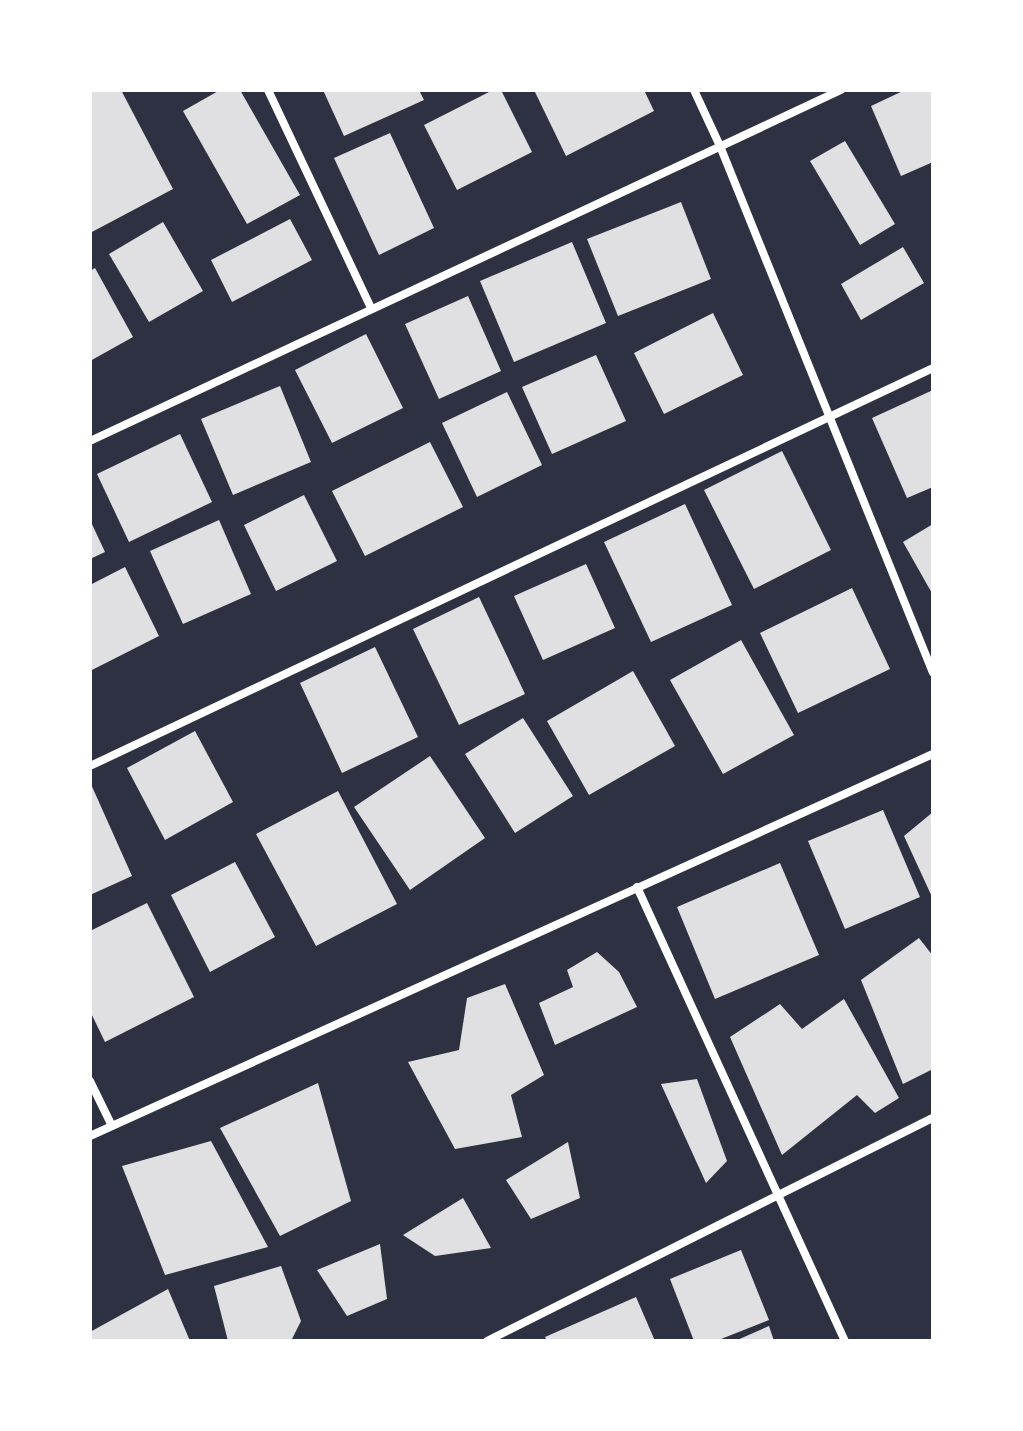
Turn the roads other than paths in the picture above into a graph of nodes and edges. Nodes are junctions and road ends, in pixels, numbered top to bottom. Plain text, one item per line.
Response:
1 (268, 90) edge
2 (694, 90) edge
3 (841, 90) edge
4 (720, 146) junction
5 (371, 308) junction
6 (933, 368) edge
7 (829, 415) junction
8 (90, 441) edge
9 (933, 673) edge
10 (933, 754) edge
11 (90, 766) edge
12 (637, 887) junction
13 (90, 1081) edge
14 (933, 1118) edge
15 (112, 1126) junction
16 (90, 1136) edge
17 (777, 1194) junction
18 (487, 1341) edge
19 (845, 1341) edge

1 - 5 street
2 - 4 street
3 - 4 street
4 - 5 street
4 - 7 street
5 - 8 street
6 - 7 street
7 - 9 street
7 - 11 street
10 - 12 street
12 - 15 street
12 - 17 street
13 - 15 street
14 - 17 street
15 - 16 street
17 - 18 street
17 - 19 street

